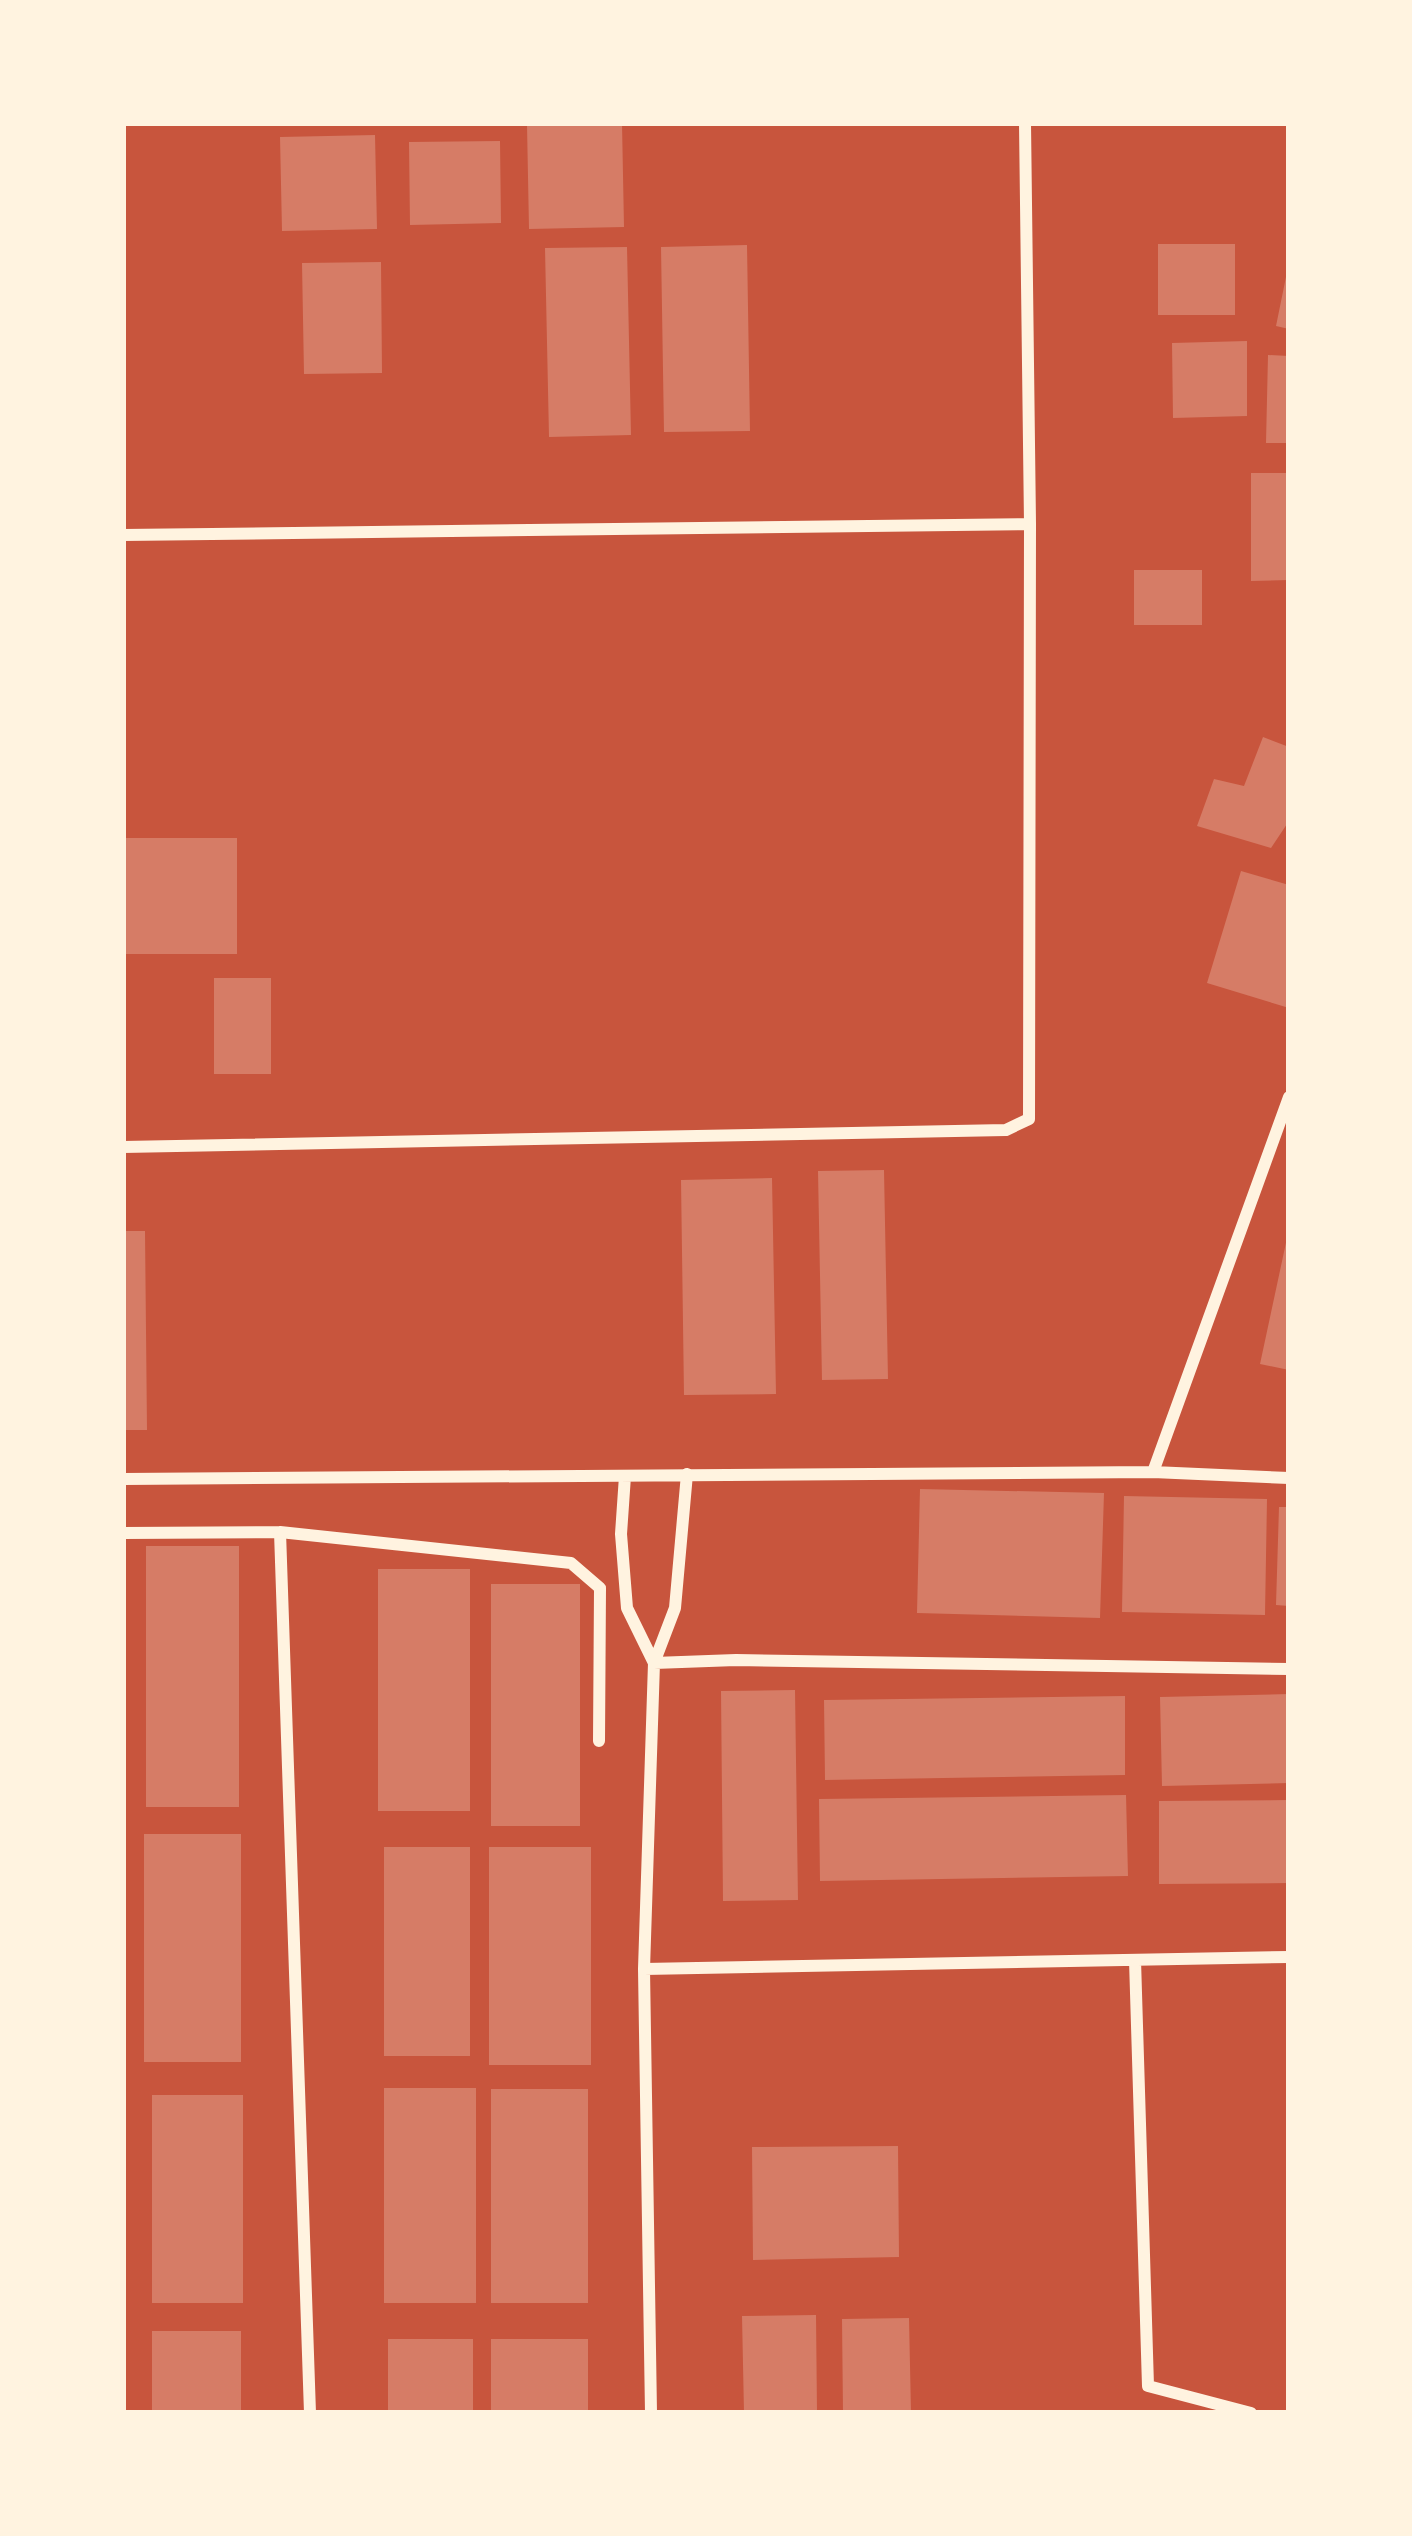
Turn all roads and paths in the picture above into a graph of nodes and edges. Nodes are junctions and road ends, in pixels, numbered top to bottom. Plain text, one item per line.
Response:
1 (1025, 123) edge
2 (1030, 524) junction
3 (123, 535) edge
4 (1289, 1097) edge
5 (123, 1147) edge
6 (1153, 1472) junction
7 (688, 1474) junction
8 (625, 1476) junction
9 (1289, 1478) edge
10 (123, 1479) edge
11 (280, 1532) junction
12 (123, 1533) edge
13 (654, 1664) junction
14 (1289, 1670) edge
15 (598, 1741) dead end
16 (1289, 1958) edge
17 (1135, 1960) junction
18 (644, 1970) junction
19 (310, 2413) edge
20 (651, 2413) edge
21 (1251, 2413) edge

1 - 2 street
2 - 3 street
2 - 5 street
4 - 6 street
6 - 7 street
6 - 9 street
7 - 8 street
7 - 13 street
8 - 10 street
8 - 13 street
11 - 12 street
11 - 15 street
11 - 19 street
13 - 14 street
13 - 18 street
16 - 17 street
17 - 18 street
17 - 21 street
18 - 20 street

